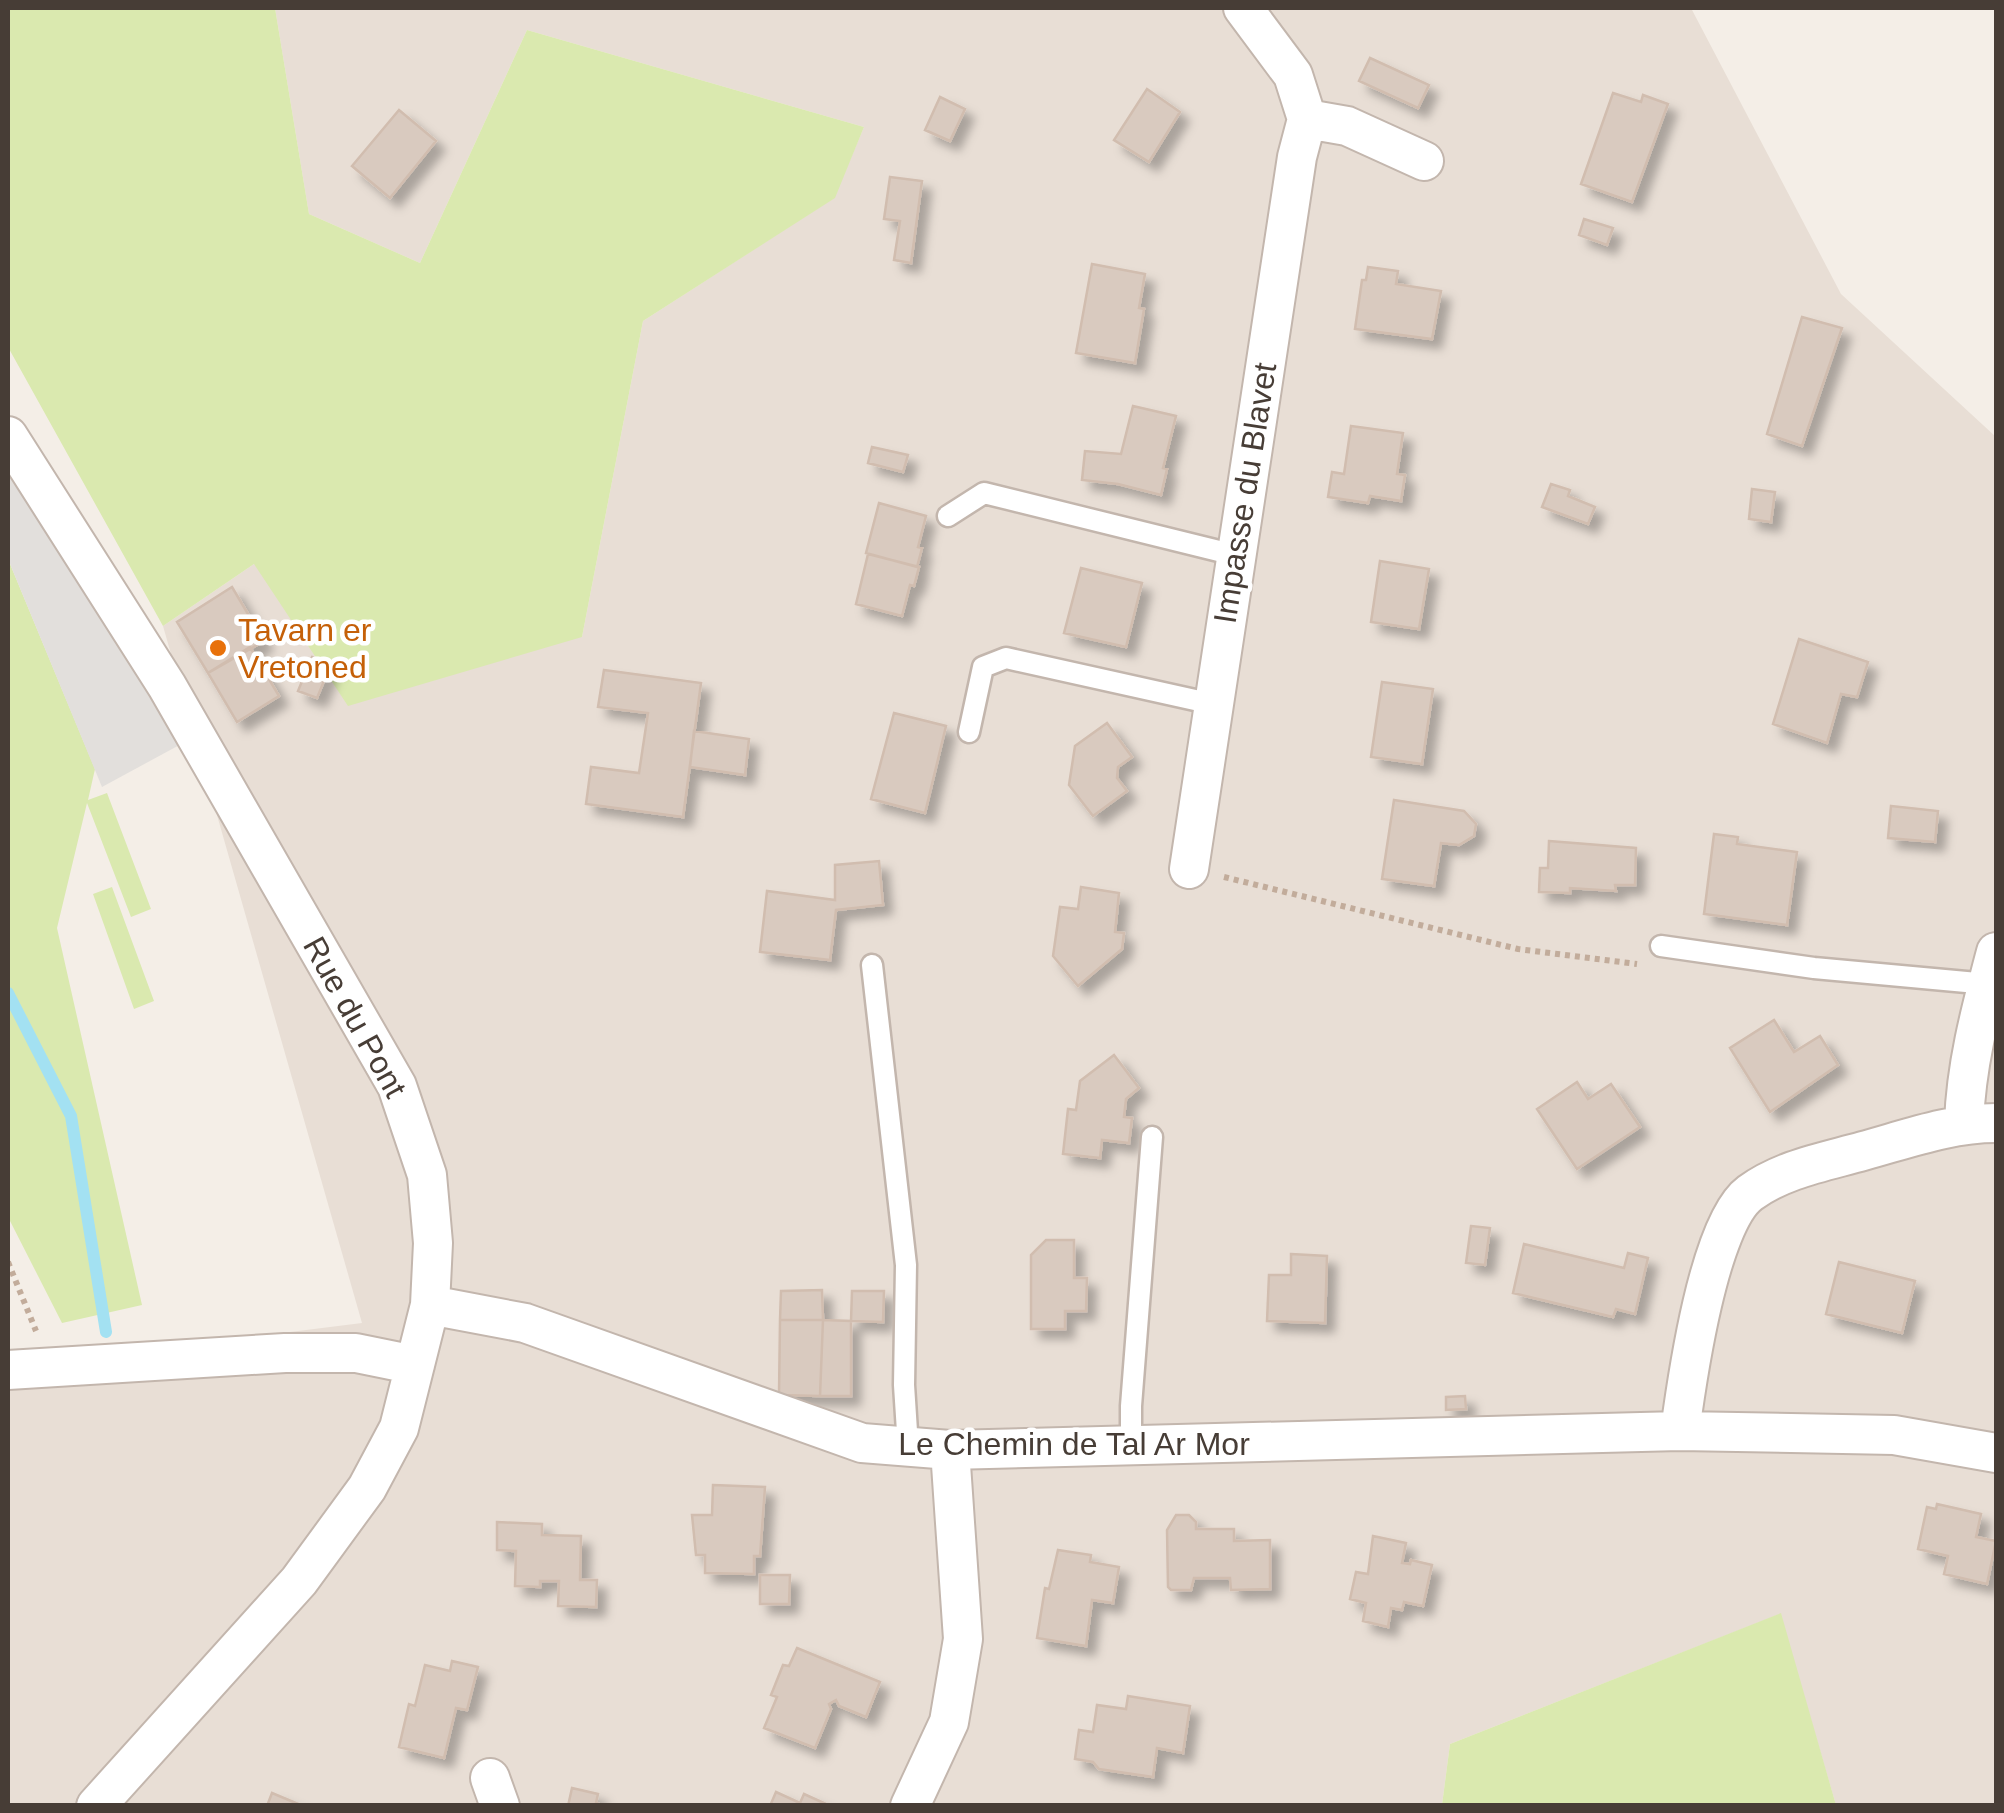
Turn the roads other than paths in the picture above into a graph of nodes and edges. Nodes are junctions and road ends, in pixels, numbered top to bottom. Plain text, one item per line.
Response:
1 (1242, 8) edge
2 (1307, 119) junction
3 (1424, 161) dead end
4 (8, 436) edge
5 (948, 516) dead end
6 (1236, 555) junction
7 (1213, 704) junction
8 (969, 732) dead end
9 (1189, 869) road end
10 (1661, 946) dead end
11 (872, 966) dead end
12 (1992, 968) edge
13 (1980, 1123) edge
14 (1152, 1136) dead end
15 (430, 1306) junction
16 (415, 1365) junction
17 (8, 1370) edge
18 (1680, 1431) junction
19 (1131, 1446) junction
20 (908, 1447) junction
21 (950, 1450) junction
22 (1996, 1453) edge
23 (96, 1806) edge
24 (910, 1806) edge

1 - 2 street
2 - 3 street
2 - 6 street, Impasse du Blavet
4 - 15 street, Rue du Pont
5 - 6 lane
6 - 7 street, Impasse du Blavet
7 - 8 lane
7 - 9 street, Impasse du Blavet
10 - 12 lane
11 - 20 lane
12 - 13 street
13 - 18 street
14 - 19 lane
15 - 16 street, Rue du Pont
15 - 20 street, Le Chemin de Tal Ar Mor
16 - 17 street
16 - 23 street, Rue du Pont
18 - 19 street, Le Chemin de Tal Ar Mor
18 - 22 street, Le Chemin de Tal Ar Mor
19 - 21 street, Le Chemin de Tal Ar Mor
20 - 21 street, Le Chemin de Tal Ar Mor
21 - 24 street

